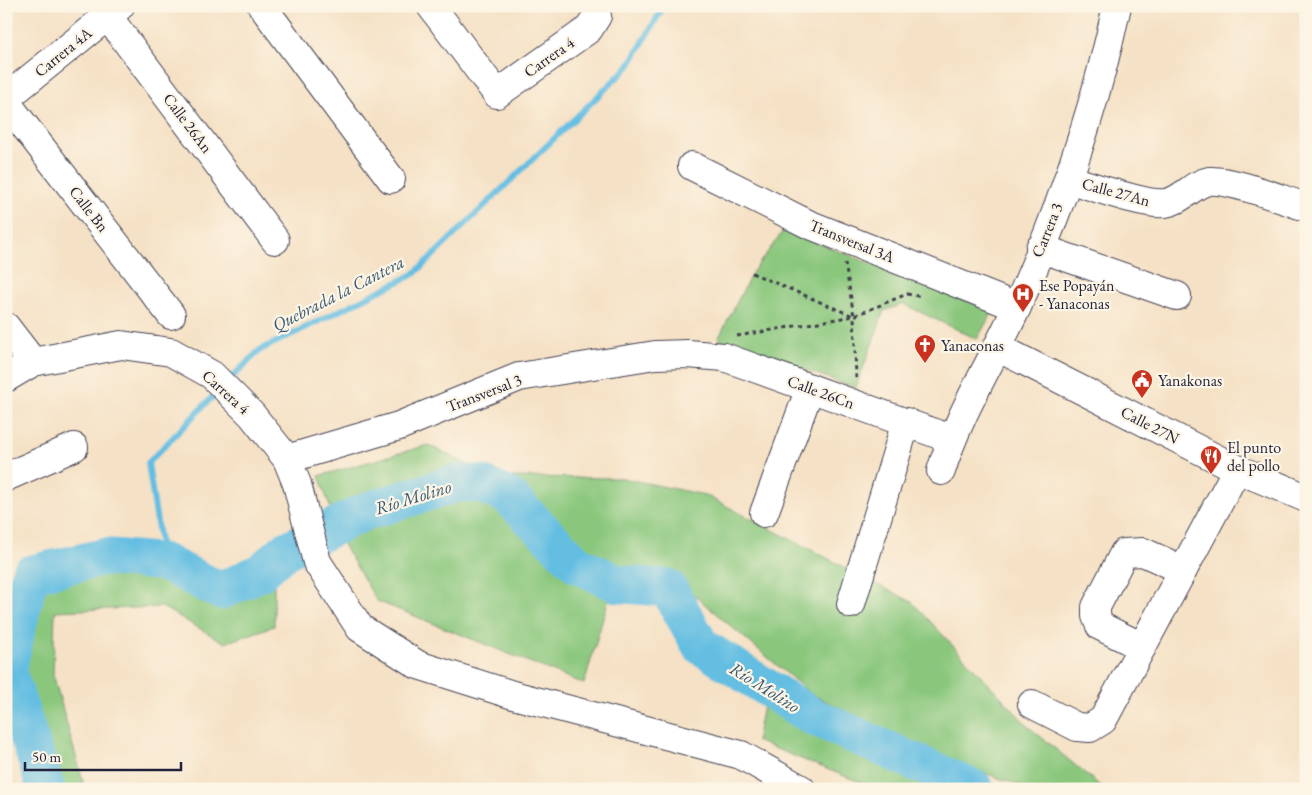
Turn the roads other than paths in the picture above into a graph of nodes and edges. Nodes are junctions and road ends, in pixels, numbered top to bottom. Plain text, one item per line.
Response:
1 (262, 6) edge
2 (431, 6) edge
3 (1117, 6) edge
4 (109, 10) edge
5 (596, 11) edge
6 (6, 100) edge
7 (692, 166) dead end
8 (1068, 178) junction
9 (391, 179) dead end
10 (1306, 207) edge
11 (275, 240) dead end
12 (1040, 248) junction
13 (1177, 296) dead end
14 (1017, 307) junction
15 (171, 315) dead end
16 (6, 327) edge
17 (997, 347) junction
18 (688, 354) joint
19 (33, 362) junction
20 (6, 378) edge
21 (810, 388) junction
22 (906, 422) junction
23 (951, 438) junction
24 (74, 447) dead end
25 (287, 459) junction
26 (1237, 469) junction
27 (941, 471) dead end
28 (6, 477) edge
29 (1306, 498) edge
30 (764, 513) dead end
31 (1183, 570) junction
32 (851, 604) dead end
33 (1142, 647) junction
34 (1032, 704) dead end
35 (801, 789) edge

1 - 9 street
2 - 5 street, Carrera 4
3 - 8 street, Carrera 3
4 - 6 street, Carrera 4A
4 - 11 street, Calle 26An
6 - 15 street, Calle Bn
7 - 14 street, Transversal 3A
8 - 10 street, Calle 27An
8 - 12 street, Carrera 3
12 - 13 street
12 - 14 street, Carrera 3
14 - 17 street, Carrera 3
16 - 19 street
17 - 23 street, Carrera 3
17 - 26 street, Calle 27N
18 - 21 street, Calle 26Cn
18 - 25 street, Transversal 3
19 - 20 street, Carrera 4
19 - 25 street, Carrera 4
21 - 22 street, Calle 26Cn
21 - 30 street
22 - 23 street, Calle 26Cn
22 - 32 street
23 - 27 street, Carrera 3
24 - 28 street
25 - 35 street, Carrera 4
26 - 29 street, Calle 27N
26 - 31 street
31 - 33 street
31 - 33 street
33 - 34 street

